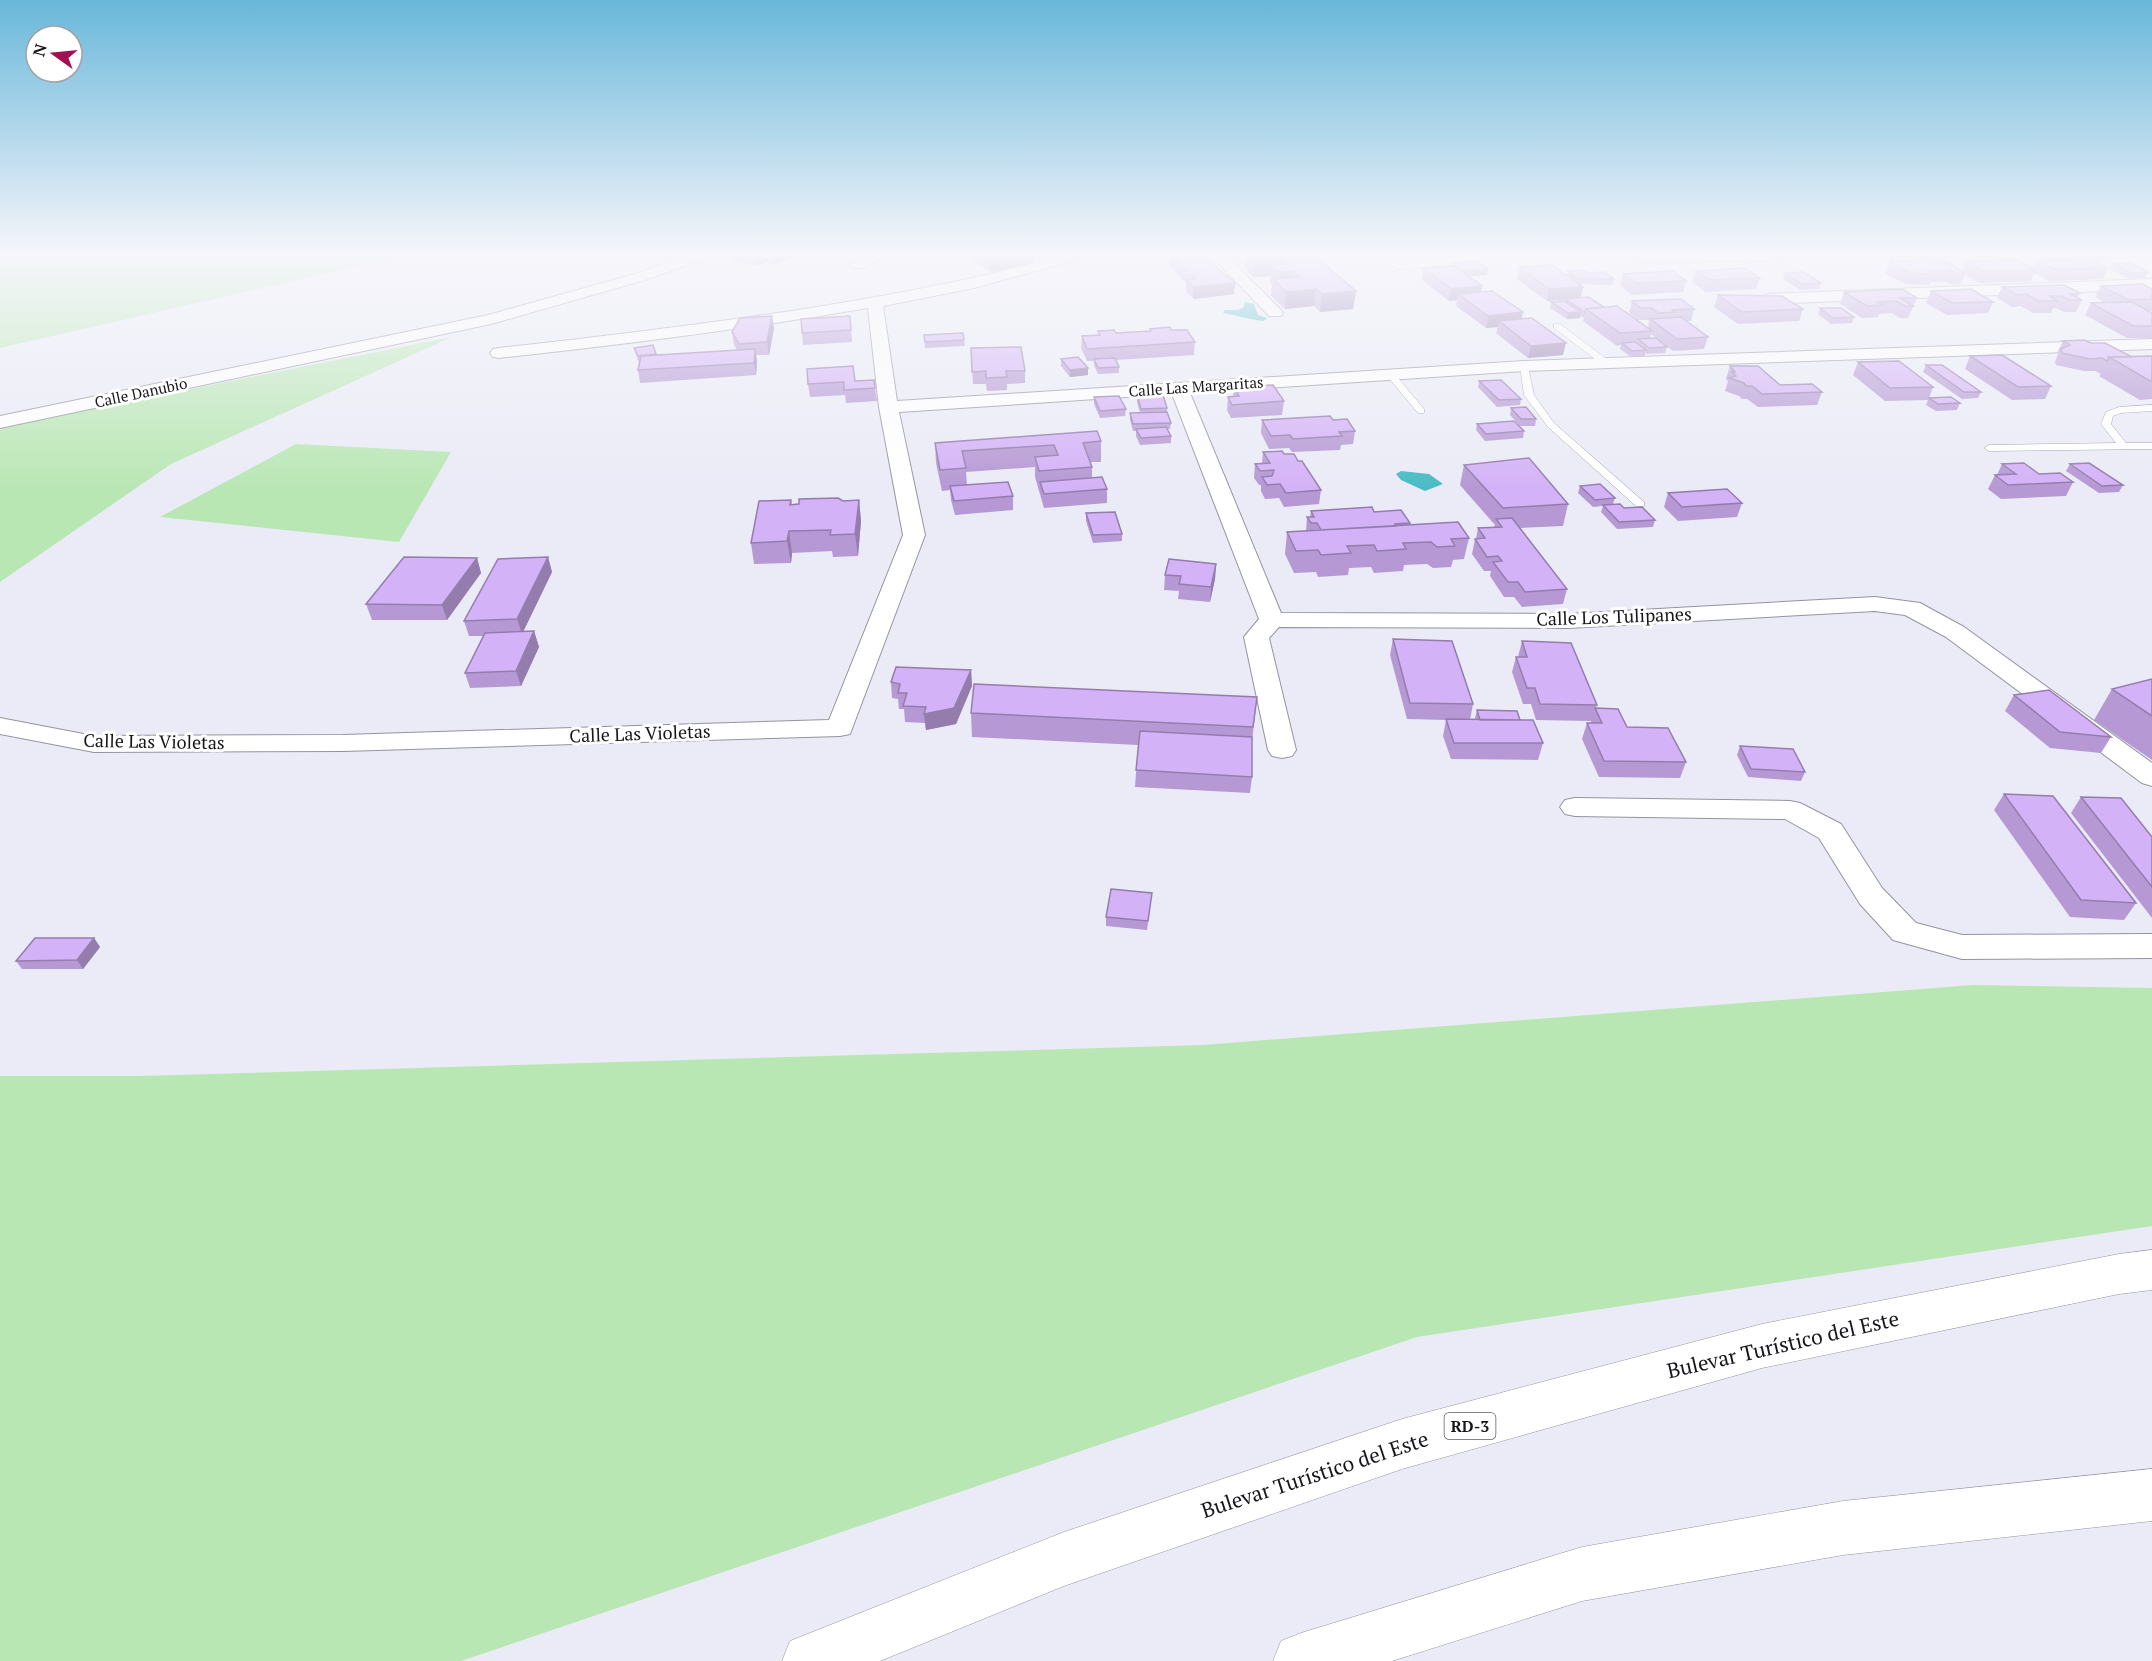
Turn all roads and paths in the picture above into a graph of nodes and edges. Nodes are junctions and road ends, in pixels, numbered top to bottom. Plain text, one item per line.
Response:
1 (422, 334) edge
2 (676, 334) edge
3 (879, 334) edge
4 (1567, 334) edge
5 (2152, 344) edge
6 (499, 353) dead end
7 (1606, 363) junction
8 (1524, 366) junction
9 (1391, 375) junction
10 (1179, 388) junction
11 (888, 406) junction
12 (2152, 408) edge
13 (1421, 411) dead end
14 (0, 422) edge
15 (2123, 446) junction
16 (2152, 446) edge
17 (1989, 448) dead end
18 (1640, 504) dead end
19 (1272, 620) junction
20 (0, 726) edge
21 (1282, 750) dead end
22 (2152, 777) edge
23 (1575, 807) dead end
24 (2152, 946) edge
25 (2152, 1270) edge
26 (2152, 1495) edge
27 (810, 1661) edge
28 (1301, 1661) edge

1 - 14 street, Calle Danubio
2 - 6 street
3 - 11 street, Calle Las Violetas
4 - 7 lane
5 - 7 street, Calle Las Margaritas
7 - 8 street, Calle Las Margaritas
8 - 9 street, Calle Las Margaritas
8 - 18 lane
9 - 10 street, Calle Las Margaritas
9 - 13 lane
10 - 11 street, Calle Las Margaritas
10 - 19 street
11 - 20 street, Calle Las Violetas
12 - 15 lane
15 - 16 lane
15 - 17 lane
19 - 21 street
19 - 22 street, Calle Los Tulipanes
23 - 24 street
25 - 27 main road, Bulevar Turístico del Este / RD-3
26 - 28 main road

